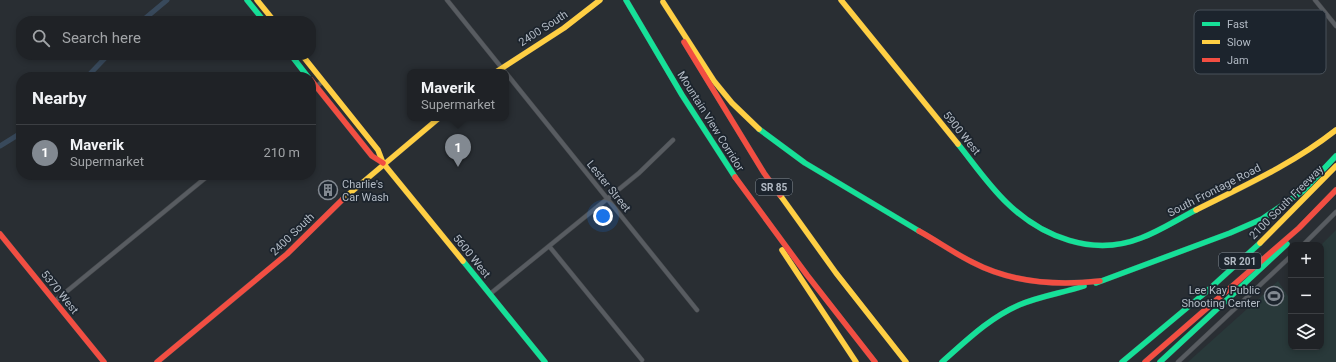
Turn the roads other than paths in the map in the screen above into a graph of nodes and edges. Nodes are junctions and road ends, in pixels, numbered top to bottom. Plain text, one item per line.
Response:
1 (247, 0) edge
2 (257, 0) edge
3 (447, 0) edge
4 (600, 0) edge
5 (626, 0) edge
6 (842, 0) edge
7 (1315, 0) edge
8 (662, 1) edge
9 (1323, 10) edge
10 (1326, 14) edge
11 (260, 16) edge
12 (270, 16) edge
13 (1336, 26) edge
14 (295, 60) edge
15 (306, 60) edge
16 (502, 69) edge
17 (507, 69) edge
18 (304, 72) edge
19 (316, 72) edge
20 (316, 72) edge
21 (509, 77) edge
22 (323, 81) junction
23 (316, 87) joint
24 (435, 121) edge
25 (1336, 130) edge
26 (673, 140) dead end
27 (1336, 156) edge
28 (383, 163) junction
29 (724, 163) junction
30 (1336, 166) edge
31 (203, 180) edge
32 (1336, 190) edge
33 (608, 199) junction
34 (1336, 212) edge
35 (1299, 228) junction
36 (0, 234) edge
37 (1306, 242) edge
38 (1092, 245) joint
39 (549, 246) junction
40 (1288, 259) edge
41 (1100, 281) junction
42 (490, 294) junction
43 (55, 301) junction
44 (697, 310) dead end
45 (1138, 350) junction
46 (642, 360) dead end
47 (104, 362) edge
48 (157, 362) edge
49 (545, 362) edge
50 (856, 362) edge
51 (875, 362) edge
52 (906, 362) edge
53 (942, 362) edge
54 (1118, 362) edge
55 (1122, 362) edge
56 (1145, 362) edge
57 (1159, 362) edge
58 (1178, 362) edge

1 - 11 main road
2 - 12 main road
3 - 16 street, Lester Street
4 - 17 main road, 2400 South
5 - 29 main road, Mountain View Corridor / SR 85
6 - 38 main road, 5900 West
7 - 9 street
8 - 41 main road
8 - 52 main road, Mountain View Corridor / SR 85
10 - 13 street
14 - 18 main road
15 - 20 main road, 5600 West
19 - 22 main road, 5600 West
21 - 33 street, Lester Street
22 - 23 street
22 - 28 main road, 5600 West
23 - 28 main road, 5600 West
24 - 28 main road, 2400 South
25 - 38 main road, South Frontage Road
26 - 33 street
27 - 41 main road
28 - 42 main road, 5600 West
28 - 48 main road, 2400 South
29 - 50 main road
29 - 51 main road, Mountain View Corridor / SR 85
30 - 45 main road, 2100 South Freeway / SR 201
31 - 43 street
32 - 35 main road, SR 201
33 - 39 street
33 - 44 street, Lester Street
34 - 37 street
35 - 56 main road, SR 201
35 - 57 main road
36 - 43 main road, 5370 West
39 - 42 street
39 - 46 street
40 - 58 street
41 - 53 main road
42 - 49 main road, 5600 West
43 - 47 main road, 5370 West
45 - 54 main road
45 - 55 main road, 2100 South Freeway / SR 201

